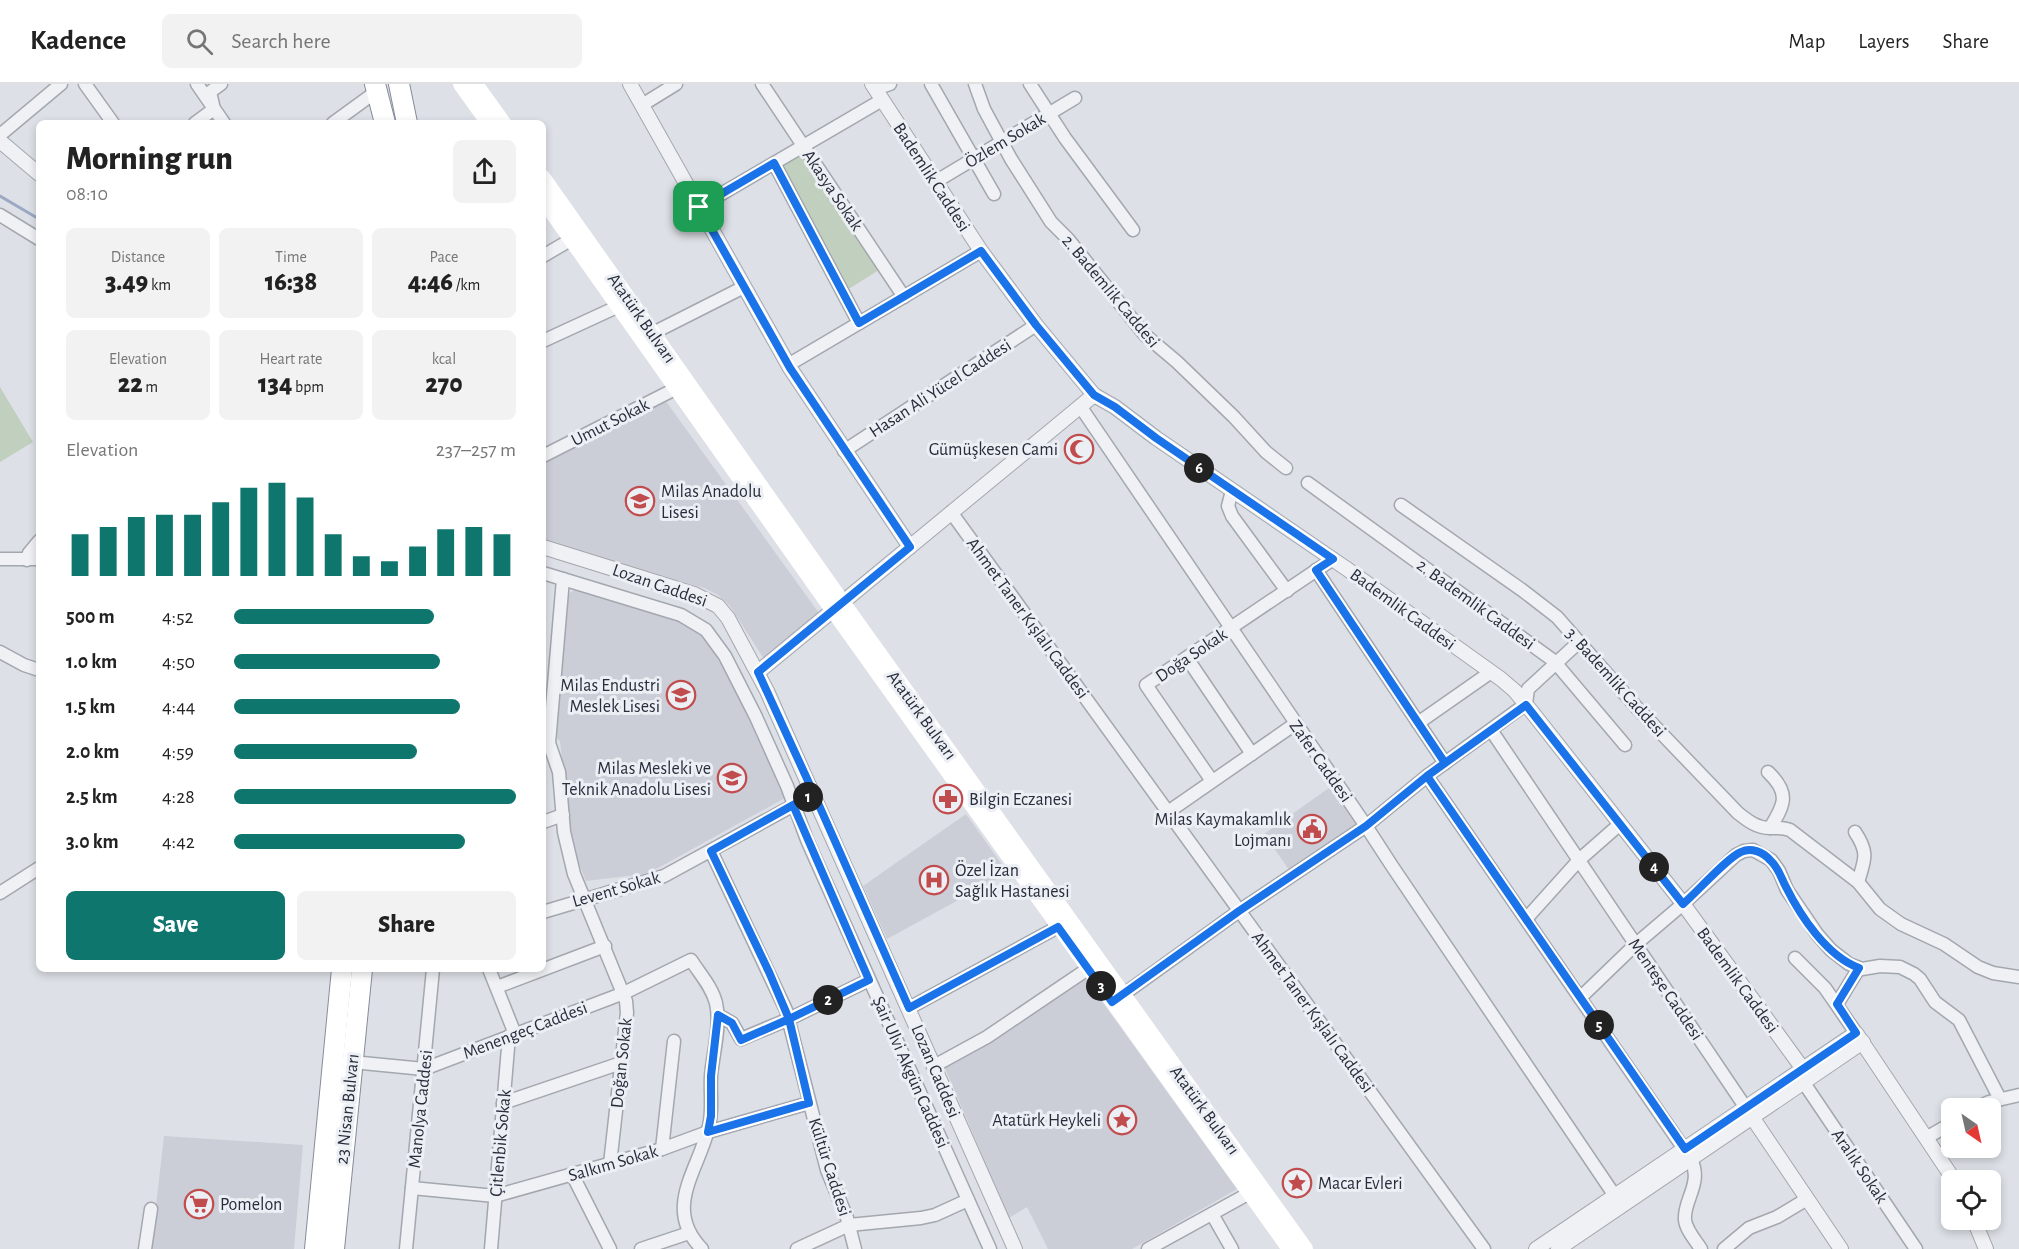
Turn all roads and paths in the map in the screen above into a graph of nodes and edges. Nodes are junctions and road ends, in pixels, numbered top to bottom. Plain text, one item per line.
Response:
1 (61, 84) edge
2 (85, 84) edge
3 (197, 84) edge
4 (220, 84) edge
5 (399, 84) edge
6 (460, 84) edge
7 (475, 84) edge
8 (630, 84) edge
9 (676, 84) edge
10 (762, 84) edge
11 (890, 84) edge
12 (931, 84) edge
13 (975, 84) edge
14 (1030, 84) edge
15 (376, 88) edge
16 (876, 91) edge
17 (1075, 98) dead end
18 (642, 105) junction
19 (214, 109) junction
20 (1050, 113) junction
21 (111, 120) edge
22 (199, 120) edge
23 (222, 120) edge
24 (337, 120) edge
25 (384, 120) edge
26 (406, 120) edge
27 (487, 120) edge
28 (501, 120) edge
29 (0, 135) edge
30 (0, 141) edge
31 (1001, 142) junction
32 (803, 146) junction
33 (974, 159) junction
34 (774, 163) junction
35 (36, 171) edge
36 (546, 182) edge
37 (935, 182) junction
38 (994, 194) dead end
39 (546, 203) edge
40 (699, 207) junction
41 (0, 215) edge
42 (1132, 230) dead end
43 (36, 237) edge
44 (572, 239) junction
45 (981, 251) junction
46 (546, 254) edge
47 (744, 287) junction
48 (904, 297) junction
49 (619, 306) junction
50 (859, 323) junction
51 (1036, 325) junction
52 (653, 333) junction
53 (546, 340) edge
54 (788, 365) junction
55 (676, 388) junction
56 (1094, 395) junction
57 (1080, 406) junction
58 (844, 451) junction
59 (546, 454) edge
60 (1286, 468) dead end
61 (1308, 483) dead end
62 (1232, 491) junction
63 (1401, 505) dead end
64 (951, 512) junction
65 (36, 545) edge
66 (910, 547) junction
67 (546, 548) edge
68 (0, 559) edge
69 (1333, 559) junction
70 (33, 560) edge
71 (1316, 570) junction
72 (546, 574) edge
73 (563, 579) junction
74 (1287, 591) junction
75 (837, 606) junction
76 (1231, 629) junction
77 (1579, 642) junction
78 (0, 652) edge
79 (1187, 658) junction
80 (1556, 663) junction
81 (36, 669) edge
82 (758, 672) junction
83 (1491, 672) junction
84 (1526, 705) junction
85 (1418, 723) junction
86 (1295, 724) junction
87 (1491, 730) junction
88 (546, 740) edge
89 (1625, 745) dead end
90 (1252, 754) junction
91 (1445, 763) junction
92 (1768, 772) dead end
93 (1427, 776) junction
94 (1212, 781) junction
95 (814, 794) junction
96 (793, 805) junction
97 (1168, 812) junction
98 (563, 815) junction
99 (546, 821) edge
100 (1620, 824) junction
101 (1366, 826) junction
102 (1770, 828) junction
103 (1855, 832) dead end
104 (711, 851) junction
105 (1579, 860) junction
106 (36, 870) edge
107 (1858, 882) junction
108 (0, 894) edge
109 (584, 898) junction
110 (1683, 904) junction
111 (546, 911) edge
112 (1239, 911) junction
113 (1526, 919) junction
114 (1058, 927) junction
115 (1636, 944) junction
116 (605, 946) junction
117 (1795, 958) dead end
118 (1093, 965) junction
119 (546, 968) edge
120 (1859, 968) junction
121 (342, 972) edge
122 (362, 972) edge
123 (433, 972) edge
124 (490, 972) edge
125 (536, 972) edge
126 (2019, 977) edge
127 (869, 980) junction
128 (496, 987) junction
129 (624, 993) junction
130 (1580, 998) junction
131 (1117, 999) junction
132 (1837, 1004) junction
133 (909, 1008) junction
134 (718, 1015) junction
135 (789, 1019) junction
136 (512, 1035) junction
137 (1860, 1038) junction
138 (674, 1041) dead end
139 (352, 1062) junction
140 (621, 1063) junction
141 (934, 1066) junction
142 (424, 1069) junction
143 (1803, 1076) junction
144 (2019, 1095) edge
145 (1999, 1098) edge
146 (2001, 1100) edge
147 (503, 1103) junction
148 (809, 1103) junction
149 (1749, 1113) junction
150 (1941, 1129) edge
151 (708, 1132) junction
152 (1926, 1138) junction
153 (662, 1149) junction
154 (1688, 1154) junction
155 (610, 1164) junction
156 (1947, 1170) edge
157 (572, 1174) junction
158 (412, 1188) junction
159 (1255, 1190) junction
160 (495, 1196) junction
161 (1807, 1199) junction
162 (968, 1200) junction
163 (1619, 1201) junction
164 (151, 1209) dead end
165 (1212, 1214) junction
166 (849, 1225) junction
167 (1978, 1230) edge
168 (689, 1233) junction
169 (1561, 1248) edge
170 (145, 1249) edge
171 (315, 1249) edge
172 (334, 1249) edge
173 (405, 1249) edge
174 (491, 1249) edge
175 (610, 1249) edge
176 (641, 1249) edge
177 (702, 1249) edge
178 (797, 1249) edge
179 (855, 1249) edge
180 (990, 1249) edge
181 (1015, 1249) edge
182 (1148, 1249) edge
183 (1232, 1249) edge
184 (1290, 1249) edge
185 (1305, 1249) edge
186 (1484, 1249) edge
187 (1536, 1249) edge
188 (1701, 1249) edge
189 (1724, 1249) edge
190 (1841, 1249) edge
191 (1917, 1249) edge
192 (1986, 1249) edge

1 - 29 street
2 - 21 street
3 - 19 street
4 - 19 street
5 - 26 highway
6 - 27 main road
7 - 28 main road
8 - 18 street
9 - 18 street
10 - 32 street, Akasya Sokak
11 - 16 street
12 - 33 street
13 - 31 street, 2. Bademlik Caddesi
14 - 20 street
15 - 24 street
15 - 25 highway
16 - 32 street
16 - 37 street, Bademlik Caddesi
17 - 20 street, Özlem Sokak
18 - 40 street
19 - 22 street
19 - 23 street
20 - 31 street, Özlem Sokak
20 - 42 street
30 - 35 street
31 - 33 street, Özlem Sokak
31 - 60 street, 2. Bademlik Caddesi
32 - 34 street
32 - 48 street, Akasya Sokak
33 - 37 street, Özlem Sokak
33 - 38 street
34 - 40 street
34 - 50 street, Akasya Sokak
36 - 52 main road, Atatürk Bulvarı
37 - 45 street, Bademlik Caddesi
39 - 44 main road, Atatürk Bulvarı
40 - 47 street
41 - 43 street
44 - 46 street
44 - 49 main road, Atatürk Bulvarı
45 - 48 street
45 - 51 street, Bademlik Caddesi
47 - 52 street
47 - 54 street
48 - 50 street
49 - 53 street
49 - 55 main road, Atatürk Bulvarı
50 - 54 street
51 - 56 street, Bademlik Caddesi
51 - 58 street, Hasan Ali Yücel Caddesi
52 - 75 main road, Atatürk Bulvarı
54 - 58 street
55 - 59 street, Umut Sokak
55 - 75 main road, Atatürk Bulvarı
56 - 57 street
56 - 62 street, Bademlik Caddesi
57 - 64 street
57 - 76 street, Zafer Caddesi
58 - 66 street
61 - 80 street, 2. Bademlik Caddesi
62 - 69 street, Bademlik Caddesi
62 - 74 street
63 - 77 street, 3. Bademlik Caddesi
64 - 66 street
64 - 97 street, Ahmet Taner Kışlalı Caddesi
65 - 70 street
66 - 75 street
67 - 82 street, Lozan Caddesi
68 - 70 street
69 - 71 street, Doğa Sokak
69 - 83 street, Bademlik Caddesi
71 - 74 street, Doğa Sokak
71 - 85 street
72 - 73 street, Şair Ulvi Akgün Caddesi
73 - 88 street
73 - 96 street, Şair Ulvi Akgün Caddesi
74 - 76 street, Doğa Sokak
75 - 82 street
75 - 114 main road, Atatürk Bulvarı
75 - 118 main road, Atatürk Bulvarı
76 - 79 street, Doğa Sokak
76 - 86 street, Zafer Caddesi
77 - 80 street
77 - 102 street, 3. Bademlik Caddesi
78 - 81 street
79 - 90 street
79 - 94 street, Doğa Sokak
80 - 84 street
80 - 89 street, 2. Bademlik Caddesi
82 - 95 street, Lozan Caddesi
83 - 84 street, Bademlik Caddesi
83 - 85 street
84 - 87 street
84 - 100 street, Bademlik Caddesi
85 - 91 street
86 - 90 street
86 - 101 street, Zafer Caddesi
87 - 91 street
87 - 105 street, Menteşe Caddesi
88 - 98 street, Doğan Sokak
90 - 94 street
91 - 93 street
92 - 102 street
93 - 101 street
93 - 113 street
94 - 97 street
95 - 96 street, Levent Sokak
95 - 133 street, Lozan Caddesi
96 - 104 street, Levent Sokak
96 - 127 street, Şair Ulvi Akgün Caddesi
97 - 112 street, Ahmet Taner Kışlalı Caddesi
98 - 99 street
98 - 109 street, Doğan Sokak
100 - 105 street
100 - 110 street, Bademlik Caddesi
101 - 112 street
101 - 163 street, Zafer Caddesi
102 - 107 street, 3. Bademlik Caddesi
103 - 107 street
104 - 109 street, Levent Sokak
104 - 135 street, Kültür Caddesi
105 - 113 street
105 - 115 street, Menteşe Caddesi
106 - 108 street
107 - 126 street, 3. Bademlik Caddesi
109 - 111 street, Levent Sokak
109 - 116 street, Doğan Sokak
110 - 115 street
110 - 120 street
110 - 143 street, Bademlik Caddesi
112 - 131 street
112 - 186 street, Ahmet Taner Kışlalı Caddesi
113 - 130 street
114 - 118 main road, Atatürk Bulvarı
114 - 133 street
115 - 130 street
115 - 149 street, Menteşe Caddesi
116 - 119 street
116 - 129 street, Doğan Sokak
117 - 132 street
118 - 131 main road, Atatürk Bulvarı
118 - 141 street
120 - 132 street
120 - 145 street
121 - 171 highway
122 - 139 highway, 23 Nisan Bulvarı
123 - 142 street, Manolya Caddesi
124 - 128 street
125 - 128 street
127 - 135 street
127 - 162 street, Şair Ulvi Akgün Caddesi
128 - 136 street
129 - 134 street, Menengeç Caddesi
129 - 136 street, Menengeç Caddesi
129 - 140 street, Doğan Sokak
130 - 154 street
131 - 159 main road, Atatürk Bulvarı
132 - 137 street
133 - 141 street, Lozan Caddesi
134 - 135 street
134 - 151 street
135 - 148 street, Kültür Caddesi
136 - 142 street, Menengeç Caddesi
136 - 147 street, Çitlenbik Sokak
137 - 143 street
137 - 152 street
138 - 153 street
139 - 142 street, Menengeç Caddesi
139 - 172 highway, 23 Nisan Bulvarı
140 - 147 street
140 - 155 street, Doğan Sokak
141 - 181 street, Lozan Caddesi
142 - 158 street, Manolya Caddesi
143 - 149 street
143 - 191 street, Aralık Sokak
144 - 146 street
147 - 160 street, Çitlenbik Sokak
148 - 151 street, Salkım Sokak
148 - 166 street, Kültür Caddesi
149 - 154 street
149 - 161 street, Menteşe Caddesi
150 - 152 street
151 - 153 street, Salkım Sokak
151 - 168 street
152 - 156 street
153 - 155 street, Salkım Sokak
154 - 163 street
154 - 188 street
155 - 157 street, Salkım Sokak
157 - 160 street, Salkım Sokak
157 - 175 street
158 - 160 street, Salkım Sokak
158 - 173 street, Manolya Caddesi
159 - 165 street
159 - 184 main road, Atatürk Bulvarı
159 - 185 main road, Atatürk Bulvarı
160 - 174 street, Çitlenbik Sokak
161 - 189 street
161 - 190 street, Menteşe Caddesi
162 - 166 street
162 - 180 street, Şair Ulvi Akgün Caddesi
163 - 169 street
163 - 187 street
164 - 170 street
165 - 182 street
165 - 183 street
166 - 178 street
166 - 179 street, Kültür Caddesi
167 - 192 street
168 - 176 street
168 - 177 street

